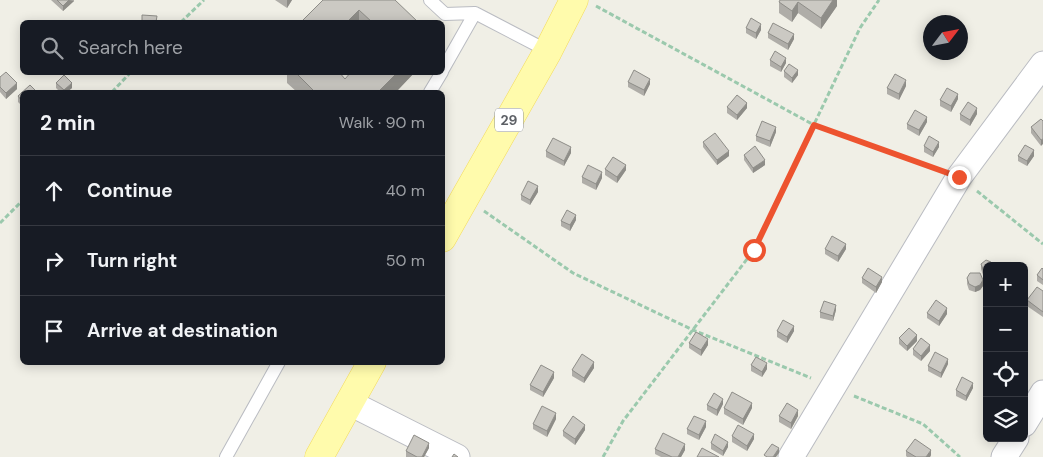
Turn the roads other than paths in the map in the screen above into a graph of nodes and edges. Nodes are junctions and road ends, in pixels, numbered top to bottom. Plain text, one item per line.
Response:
1 (430, 0) edge
2 (584, 2) edge
3 (475, 13) junction
4 (548, 51) junction
5 (1043, 64) edge
6 (445, 67) edge
7 (440, 75) edge
8 (431, 90) edge
9 (445, 233) edge
10 (277, 365) edge
11 (370, 365) edge
12 (1043, 393) edge
13 (350, 403) junction
14 (1028, 417) edge
15 (1013, 442) edge
16 (226, 457) edge
17 (319, 457) edge
18 (457, 457) edge
19 (791, 457) edge
20 (1004, 457) edge

1 - 3 lane
2 - 4 main road, 29
3 - 4 lane
3 - 6 lane
4 - 9 main road, 29
5 - 19 street
7 - 8 lane
10 - 16 lane
11 - 13 main road
12 - 14 street
13 - 17 main road
13 - 18 street
15 - 20 street

